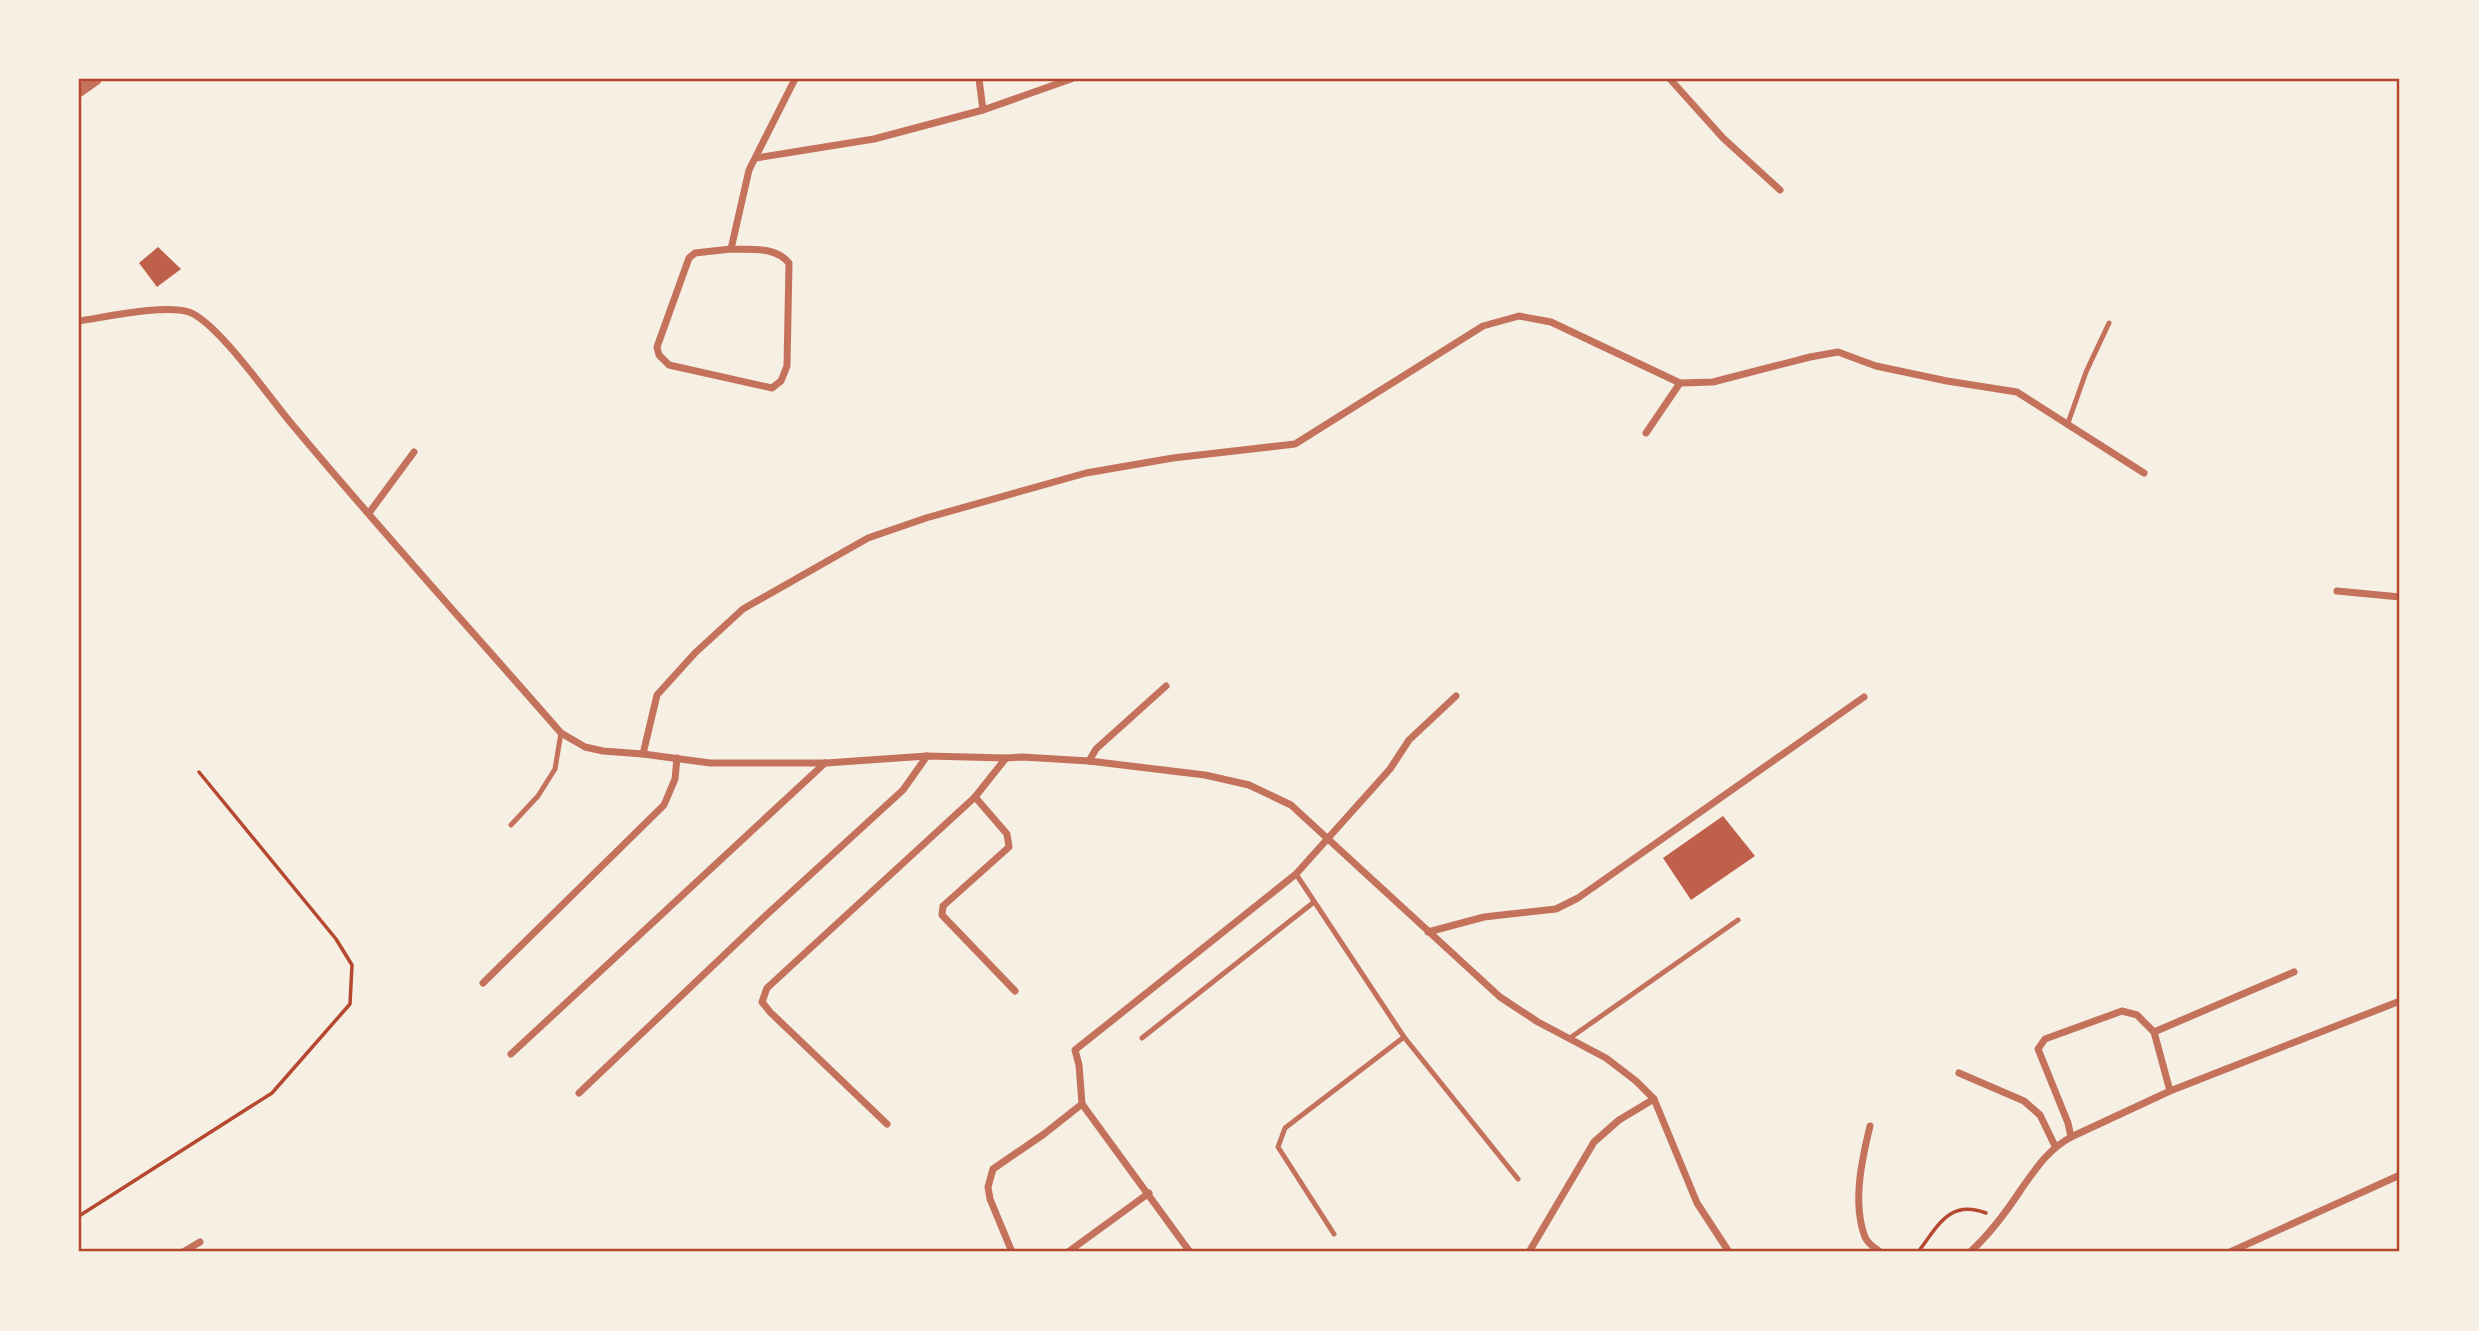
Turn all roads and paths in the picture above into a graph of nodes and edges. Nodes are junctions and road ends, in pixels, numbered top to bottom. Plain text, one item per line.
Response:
1 (96, 79) edge
2 (795, 79) edge
3 (979, 79) edge
4 (1070, 79) edge
5 (1670, 79) edge
6 (79, 92) edge
7 (983, 110) junction
8 (756, 158) junction
9 (1780, 190) dead end
10 (731, 249) junction
11 (79, 321) edge
12 (2109, 323) dead end
13 (1680, 383) junction
14 (2068, 423) junction
15 (1646, 433) dead end
16 (414, 452) dead end
17 (2144, 473) dead end
18 (369, 513) junction
19 (2337, 591) dead end
20 (2400, 597) edge
21 (1166, 686) dead end
22 (1456, 696) dead end
23 (1864, 697) dead end
24 (561, 733) junction
25 (643, 754) junction
26 (927, 756) junction
27 (677, 758) junction
28 (1006, 758) junction
29 (1089, 761) junction
30 (826, 763) junction
31 (199, 772) dead end
32 (975, 797) junction
33 (511, 825) dead end
34 (1327, 837) junction
35 (1296, 874) junction
36 (1314, 902) junction
37 (1738, 920) dead end
38 (1428, 932) junction
39 (2294, 972) dead end
40 (483, 983) dead end
41 (1015, 991) dead end
42 (2400, 1001) edge
43 (2154, 1032) junction
44 (1404, 1037) junction
45 (1142, 1038) dead end
46 (1570, 1038) junction
47 (511, 1054) dead end
48 (1959, 1073) dead end
49 (2170, 1091) junction
50 (579, 1093) dead end
51 (1654, 1099) junction
52 (1082, 1104) junction
53 (887, 1124) dead end
54 (1870, 1126) dead end
55 (2071, 1138) junction
56 (2055, 1146) junction
57 (2400, 1175) edge
58 (1518, 1179) dead end
59 (1149, 1193) junction
60 (79, 1216) edge
61 (2000, 1218) junction
62 (1334, 1234) dead end
63 (200, 1242) dead end
64 (183, 1252) edge
65 (1012, 1252) edge
66 (1068, 1252) edge
67 (1191, 1252) edge
68 (1528, 1252) edge
69 (1729, 1252) edge
70 (1880, 1252) edge
71 (1918, 1252) edge
72 (1970, 1252) edge
73 (2230, 1252) edge

1 - 6 street
2 - 8 street
3 - 7 street
4 - 7 street
5 - 9 street
7 - 8 street
8 - 10 street
10 - 10 street
11 - 18 street
12 - 14 lane
13 - 14 street
13 - 15 street
13 - 25 street
14 - 17 street
16 - 18 street
18 - 24 street
19 - 20 street
21 - 29 street
22 - 34 street
23 - 38 street
24 - 25 street
24 - 33 lane
25 - 27 street
26 - 28 street
26 - 30 street
26 - 50 street
27 - 30 street
27 - 40 street
28 - 29 street
28 - 32 street
29 - 34 street
30 - 47 street
31 - 60 path
32 - 41 street
32 - 53 street
34 - 35 street
34 - 38 street
35 - 36 lane
35 - 52 street
36 - 44 lane
36 - 45 lane
37 - 46 lane
38 - 46 street
39 - 43 street
42 - 49 street
43 - 49 street
43 - 55 street
44 - 58 lane
44 - 62 lane
46 - 51 street
48 - 56 street
49 - 55 street
51 - 68 street
51 - 69 street
52 - 59 street
52 - 65 street
54 - 70 street
55 - 56 street
56 - 61 street
57 - 73 street
59 - 66 street
59 - 67 street
61 - 71 path
61 - 72 street
63 - 64 street

